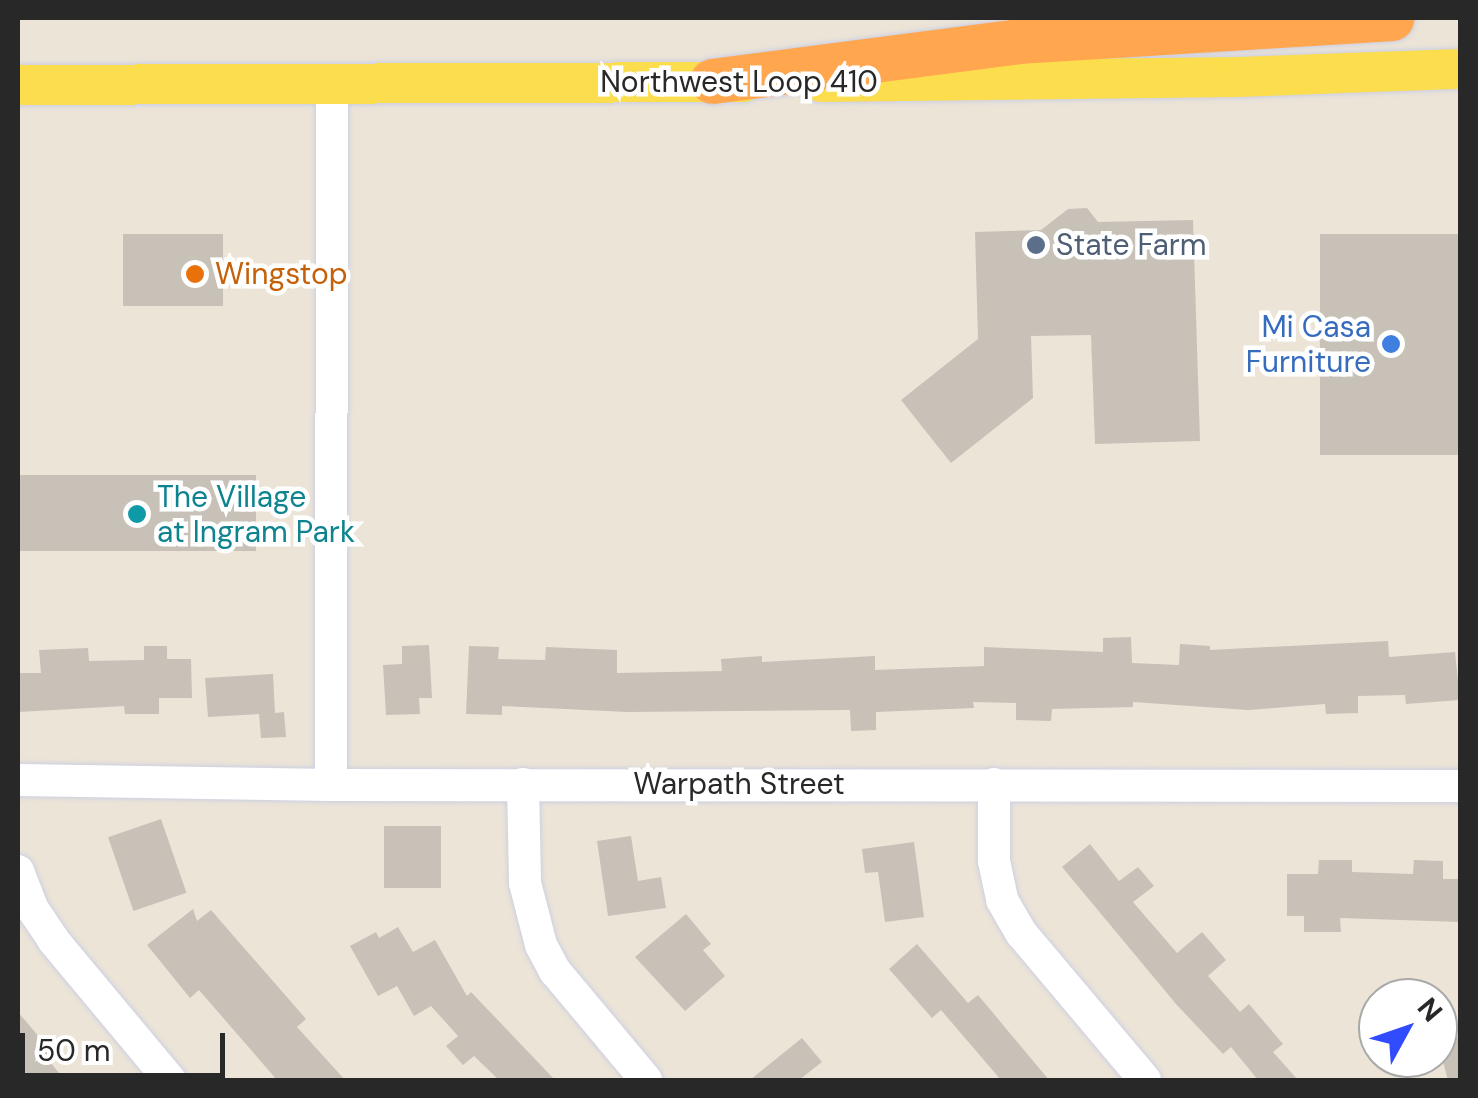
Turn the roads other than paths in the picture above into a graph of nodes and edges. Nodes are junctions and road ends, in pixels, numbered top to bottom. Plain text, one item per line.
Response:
1 (1391, 18) edge
2 (1460, 69) edge
3 (712, 82) junction
4 (18, 85) edge
5 (332, 85) junction
6 (18, 780) edge
7 (523, 784) junction
8 (994, 784) junction
9 (331, 785) junction
10 (1460, 786) edge
11 (18, 870) edge
12 (170, 1080) edge
13 (646, 1080) edge
14 (1145, 1080) edge

1 - 3 highway
2 - 3 main road, Northwest Loop 410
3 - 5 main road, Northwest Loop 410
4 - 5 main road, Northwest Loop 410
5 - 9 street
6 - 9 street, Warpath Street
7 - 8 street, Warpath Street
7 - 9 street, Warpath Street
7 - 13 street
8 - 10 street, Warpath Street
8 - 14 street
11 - 12 street

